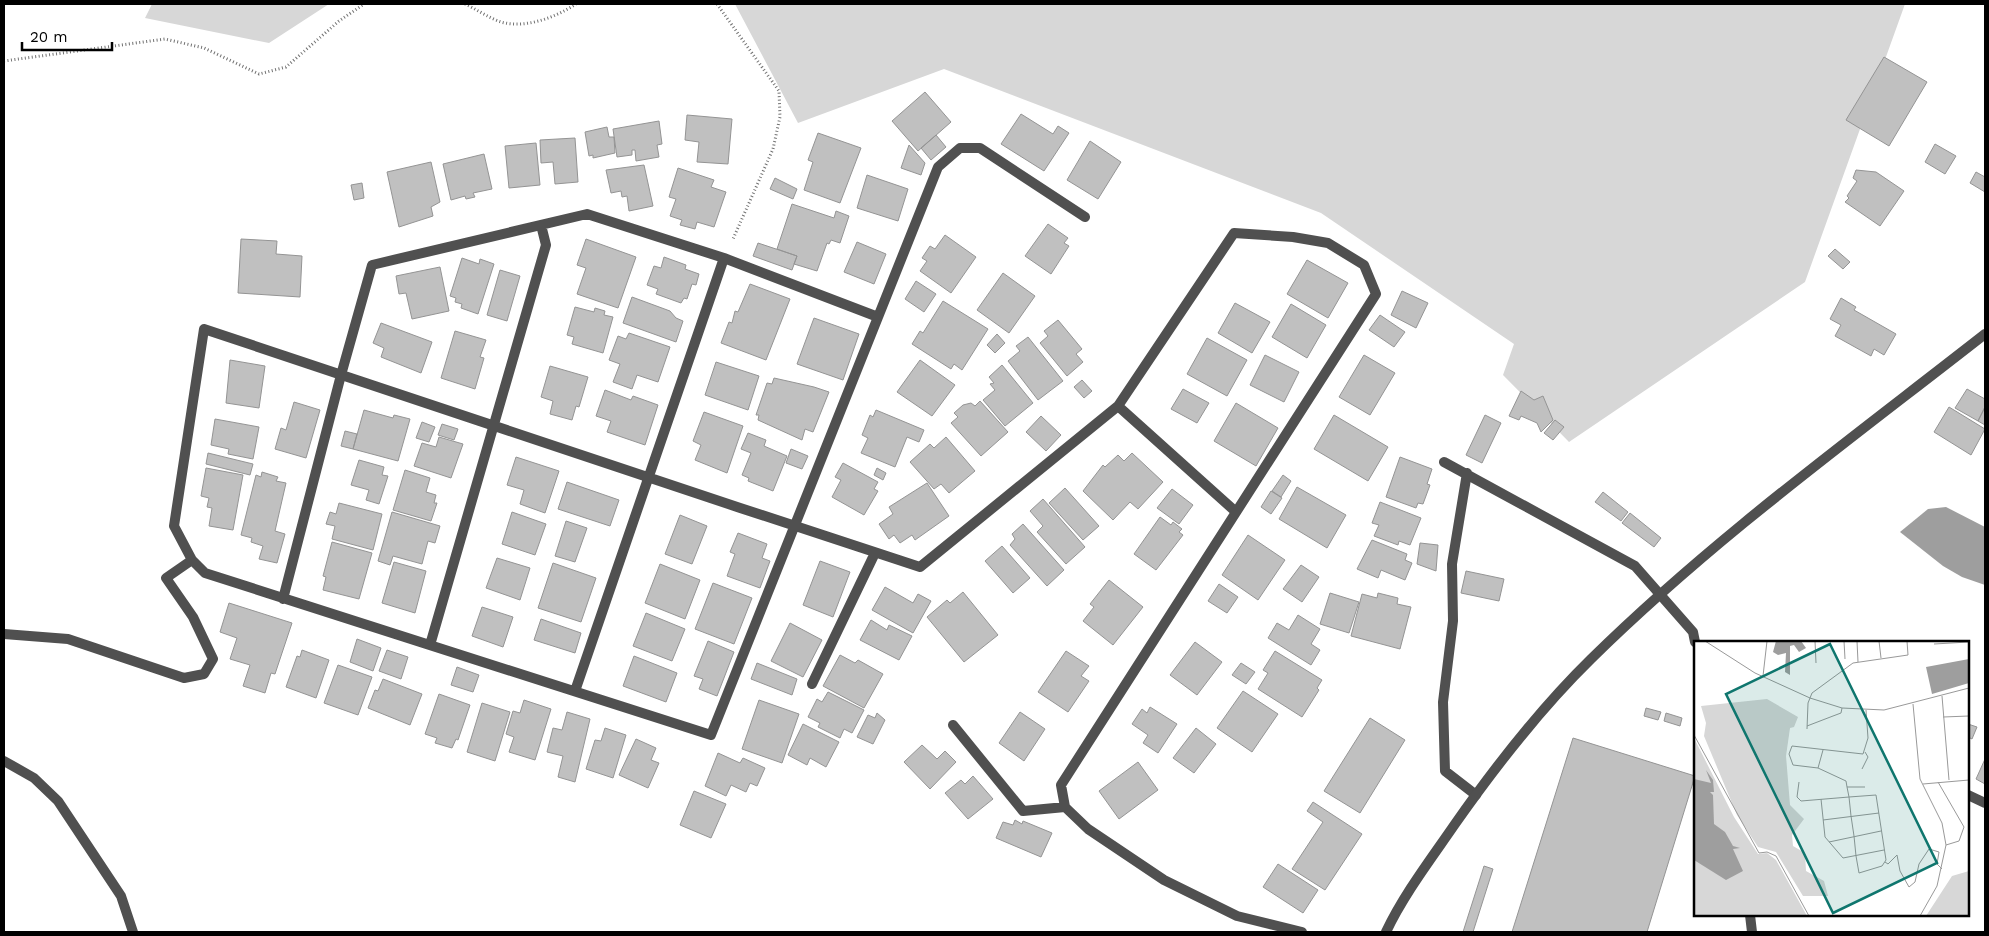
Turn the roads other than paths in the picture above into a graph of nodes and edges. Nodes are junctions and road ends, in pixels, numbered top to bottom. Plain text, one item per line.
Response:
1 (1084, 217) dead end
2 (541, 225) junction
3 (724, 258) junction
4 (878, 317) junction
5 (1985, 334) edge
6 (341, 374) junction
7 (1118, 406) junction
8 (494, 425) junction
9 (1444, 462) dead end
10 (1467, 473) junction
11 (648, 477) junction
12 (1236, 512) junction
13 (795, 526) junction
14 (875, 552) junction
15 (192, 560) junction
16 (1661, 594) junction
17 (283, 598) junction
18 (4, 634) edge
19 (1695, 641) edge
20 (430, 645) junction
21 (812, 684) dead end
22 (575, 691) junction
23 (953, 725) dead end
24 (4, 761) edge
25 (1476, 794) junction
26 (1969, 795) edge
27 (1985, 803) edge
28 (1065, 807) junction
29 (1750, 916) edge
30 (133, 932) edge
31 (1302, 932) edge
32 (1386, 932) edge
33 (1752, 932) edge

1 - 4 street
2 - 3 street
2 - 6 street
2 - 8 street
3 - 4 street
3 - 11 street
4 - 13 street
5 - 16 street
6 - 8 street
6 - 15 street
6 - 17 street
7 - 12 street
7 - 12 street
7 - 14 street
8 - 11 street
8 - 20 street
9 - 10 street
10 - 16 street
10 - 25 street
11 - 13 street
11 - 22 street
12 - 28 street
13 - 14 street
13 - 22 street
14 - 21 street
15 - 17 street
15 - 18 street
16 - 19 street
16 - 25 street
17 - 20 street
20 - 22 street
23 - 28 street
24 - 30 street
25 - 32 street
26 - 27 street
28 - 31 street
29 - 33 street

